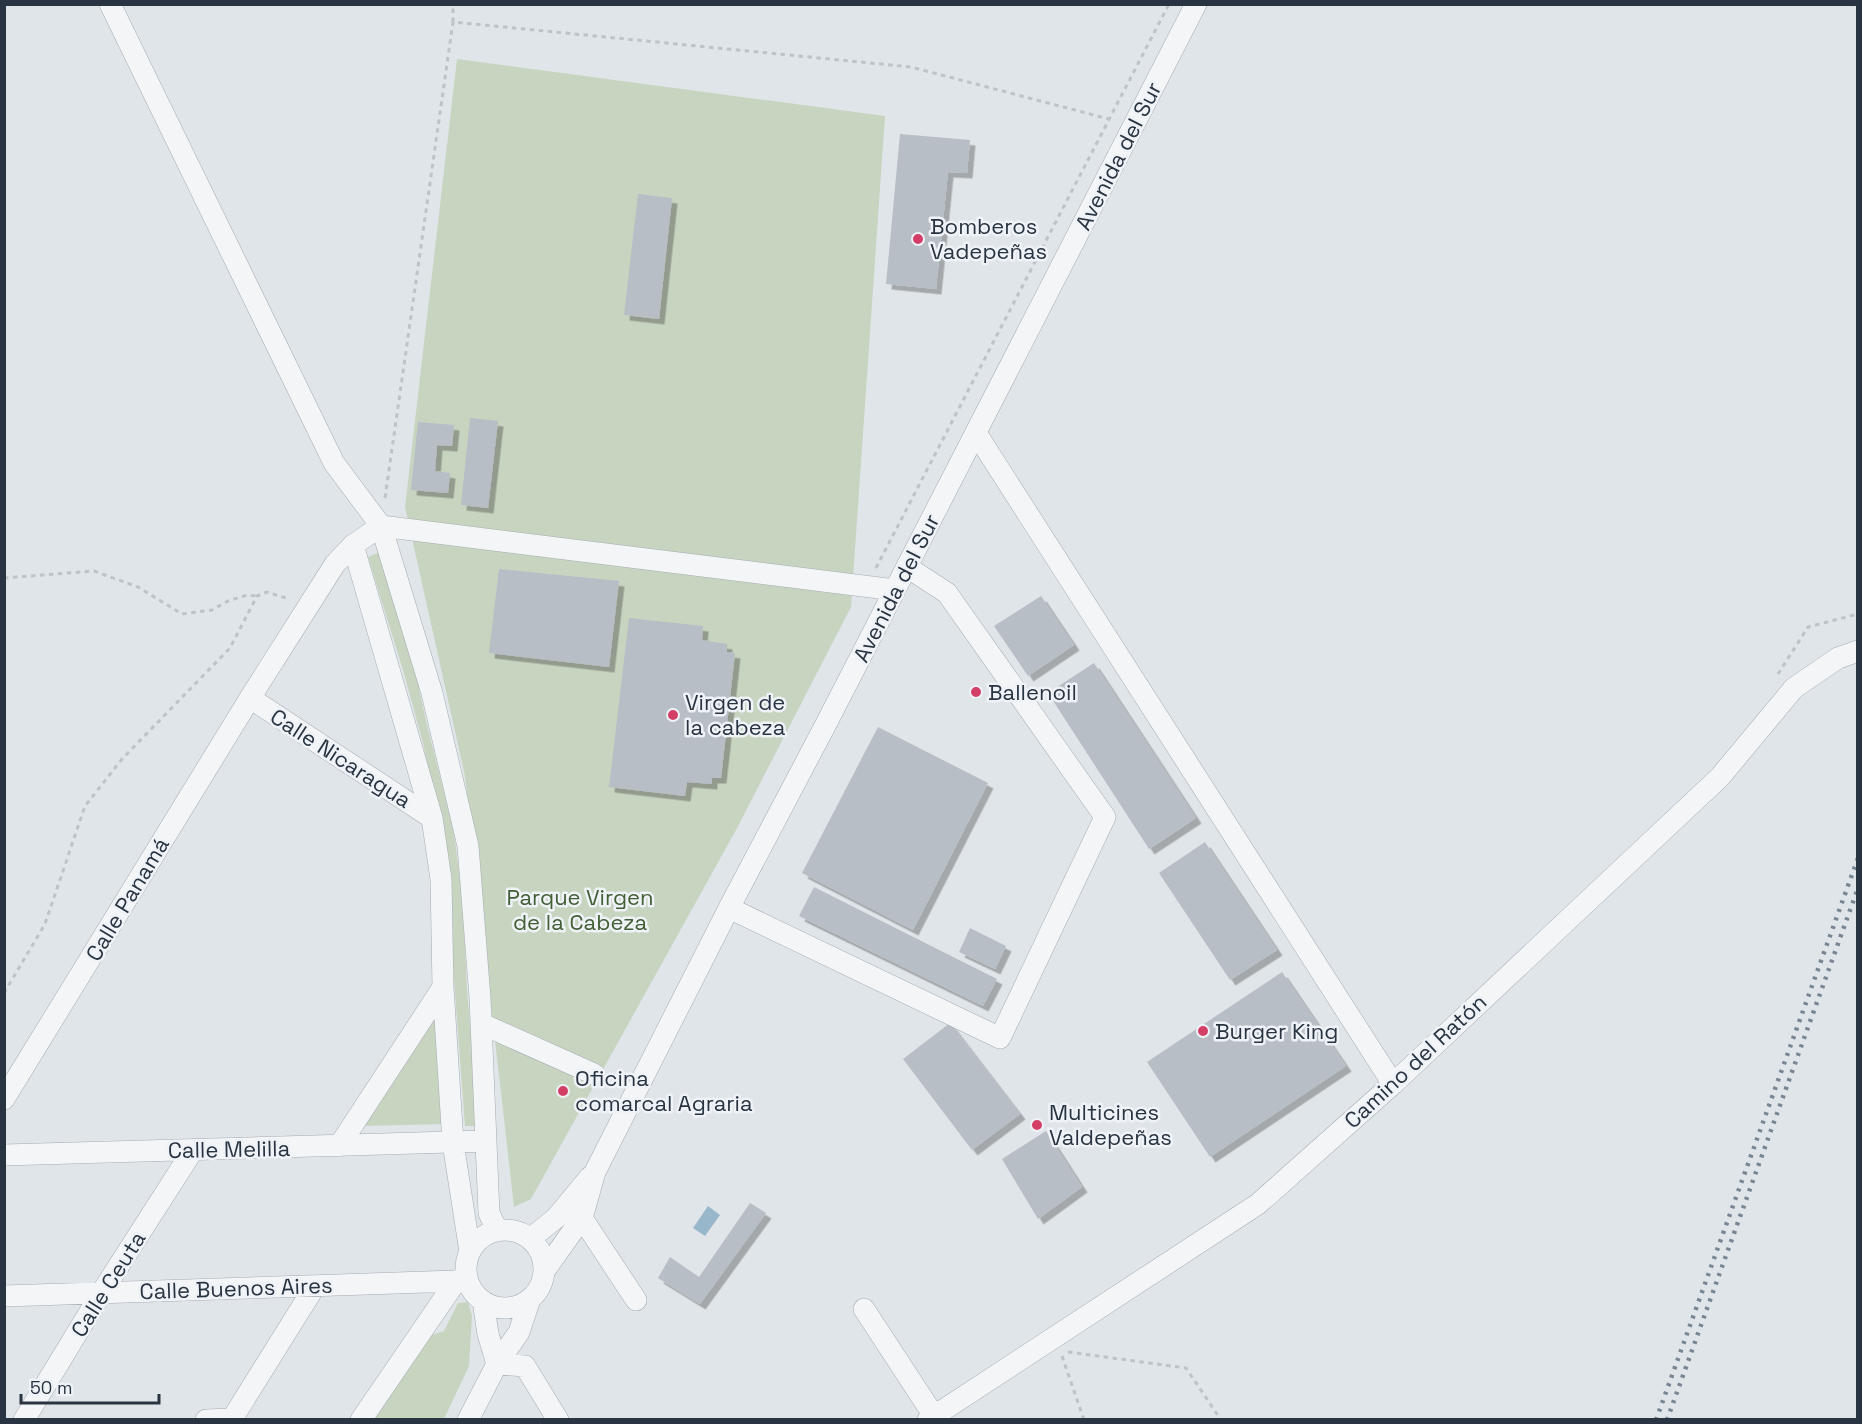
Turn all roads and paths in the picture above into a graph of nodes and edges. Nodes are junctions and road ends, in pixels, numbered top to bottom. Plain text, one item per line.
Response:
1 (110, 4) edge
2 (453, 4) edge
3 (1169, 4) edge
4 (1196, 4) edge
5 (1849, 4) edge
6 (1857, 7) edge
7 (453, 22) junction
8 (1110, 119) junction
9 (976, 433) junction
10 (381, 526) junction
11 (353, 545) junction
12 (907, 567) junction
13 (874, 572) dead end
14 (4, 578) edge
15 (895, 590) junction
16 (257, 596) junction
17 (308, 608) junction
18 (1857, 651) edge
19 (250, 698) junction
20 (432, 818) junction
21 (729, 908) junction
22 (442, 987) junction
23 (4, 993) edge
24 (482, 1024) junction
25 (594, 1074) dead end
26 (1393, 1084) junction
27 (4, 1099) edge
28 (485, 1141) junction
29 (453, 1143) junction
30 (339, 1146) junction
31 (193, 1150) junction
32 (4, 1155) edge
33 (595, 1172) junction
34 (582, 1218) junction
35 (497, 1230) junction
36 (531, 1238) junction
37 (470, 1252) junction
38 (545, 1270) junction
39 (462, 1280) junction
40 (315, 1286) junction
41 (102, 1292) junction
42 (4, 1296) edge
43 (530, 1299) junction
44 (636, 1300) dead end
45 (483, 1301) junction
46 (864, 1309) dead end
47 (497, 1364) junction
48 (931, 1418) edge
49 (24, 1419) edge
50 (206, 1419) edge
51 (362, 1419) edge
52 (468, 1419) edge
53 (558, 1419) edge
54 (1084, 1419) edge
55 (1221, 1419) edge

1 - 10 street
2 - 7 path
3 - 8 path
4 - 9 street, Avenida del Sur
5 - 6 path
7 - 8 path
7 - 10 path
8 - 13 path
9 - 12 street, Avenida del Sur
9 - 26 street
10 - 11 street, Calle Panamá
10 - 15 street
10 - 24 street
11 - 17 street, Calle Panamá
11 - 20 street
12 - 15 street, Avenida del Sur
12 - 21 street
14 - 16 path
15 - 21 street, Avenida del Sur
16 - 17 path
16 - 23 path
17 - 19 street, Calle Panamá
18 - 26 street, Camino del Ratón
19 - 20 street, Calle Nicaragua
19 - 27 street, Calle Panamá
20 - 22 street
21 - 33 street, Avenida del Sur
22 - 29 street
22 - 30 street
24 - 25 street
24 - 28 street
26 - 48 street, Camino del Ratón
28 - 29 street, Calle Melilla
28 - 35 street
29 - 30 street, Calle Melilla
29 - 37 street
30 - 31 street, Calle Melilla
31 - 32 street, Calle Melilla
31 - 41 street, Calle Ceuta
33 - 34 street, Avenida del Sur
33 - 36 street, Avenida del Sur
34 - 38 street, Avenida del Sur
34 - 44 street
35 - 36 street
35 - 37 street
36 - 38 street
37 - 39 street
38 - 43 street
39 - 40 street, Calle Buenos Aires
39 - 45 street
39 - 51 street
40 - 41 street, Calle Buenos Aires
40 - 50 street
41 - 42 street, Calle Buenos Aires
41 - 49 street, Calle Ceuta
43 - 45 street
43 - 47 street
45 - 47 street
46 - 48 street
47 - 52 street
47 - 53 street
54 - 55 path

